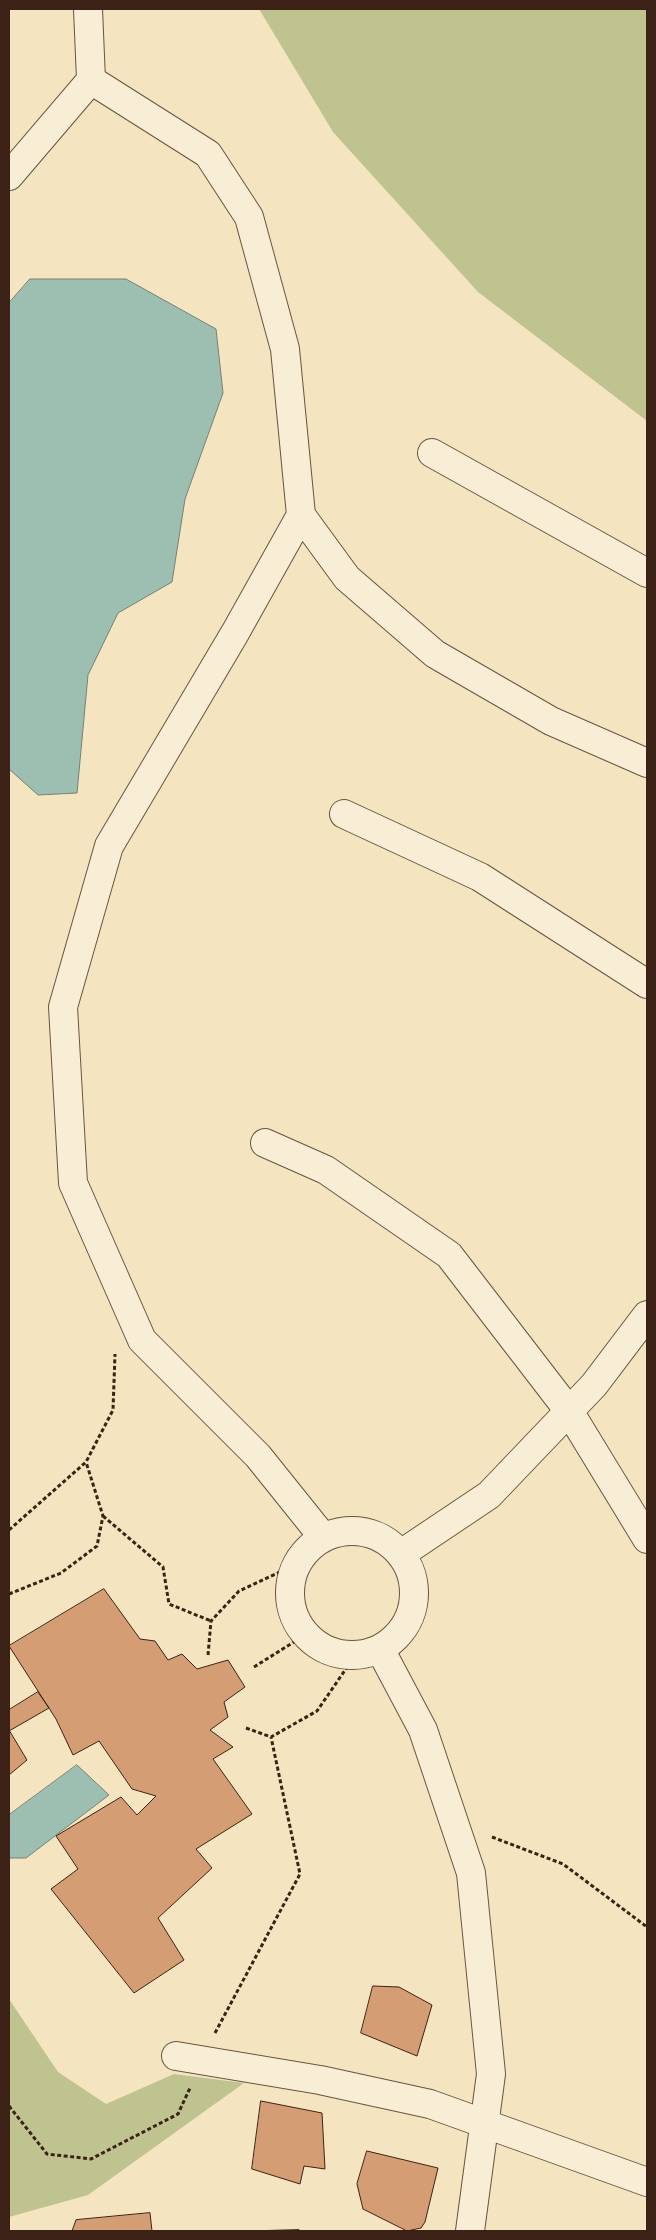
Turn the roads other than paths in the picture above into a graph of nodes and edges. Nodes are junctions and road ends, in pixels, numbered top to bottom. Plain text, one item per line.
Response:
1 (88, 9) edge
2 (91, 80) junction
3 (9, 176) edge
4 (432, 453) dead end
5 (301, 515) junction
6 (647, 574) edge
7 (647, 763) edge
8 (344, 814) dead end
9 (647, 984) edge
10 (265, 1143) dead end
11 (647, 1315) edge
12 (569, 1411) junction
13 (647, 1536) edge
14 (323, 1537) junction
15 (402, 1554) junction
16 (367, 1652) junction
17 (176, 2056) dead end
18 (484, 2124) junction
19 (647, 2182) edge
20 (470, 2231) edge

1 - 2 street
2 - 3 street
2 - 5 street
4 - 6 street
5 - 7 street
5 - 14 street
8 - 9 street
10 - 12 street
11 - 12 street
12 - 13 street
12 - 15 street
14 - 15 street
14 - 16 street
15 - 16 street
16 - 18 street
17 - 18 street
18 - 19 street
18 - 20 street

